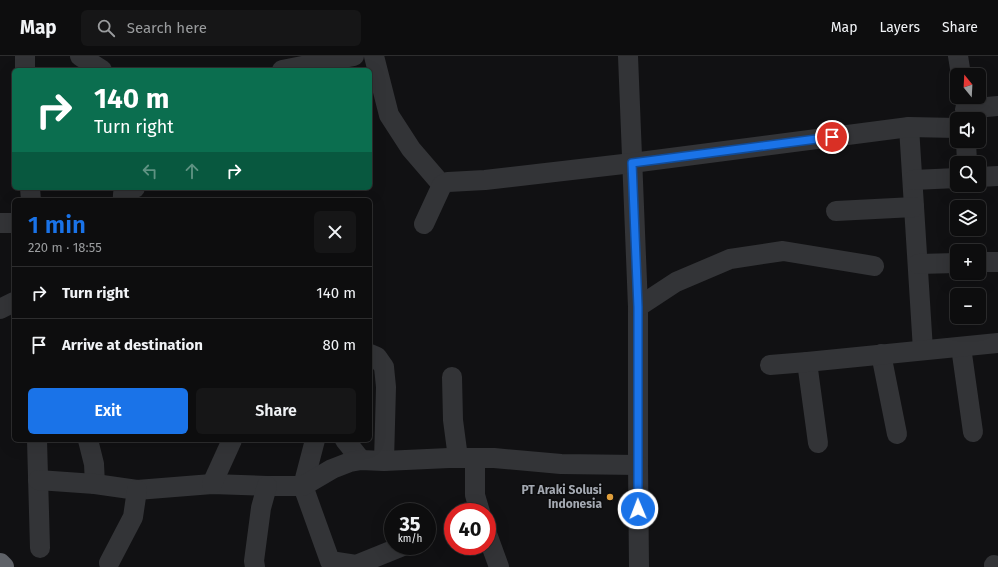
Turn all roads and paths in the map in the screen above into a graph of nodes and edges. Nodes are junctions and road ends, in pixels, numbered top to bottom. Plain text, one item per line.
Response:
1 (25, 56) edge
2 (80, 56) edge
3 (354, 56) edge
4 (374, 56) edge
5 (628, 56) edge
6 (958, 56) edge
7 (25, 68) edge
8 (99, 68) edge
9 (292, 68) edge
10 (960, 68) edge
11 (998, 106) edge
12 (964, 108) edge
13 (909, 127) junction
14 (950, 128) edge
15 (632, 163) junction
16 (998, 176) edge
17 (986, 177) edge
18 (950, 178) edge
19 (913, 180) junction
20 (442, 185) junction
21 (914, 207) junction
22 (836, 211) dead end
23 (0, 223) edge
24 (12, 223) edge
25 (424, 224) dead end
26 (986, 262) edge
27 (998, 262) edge
28 (950, 263) edge
29 (918, 264) junction
30 (874, 266) dead end
31 (12, 303) edge
32 (638, 307) junction
33 (0, 309) edge
34 (998, 343) edge
35 (961, 347) junction
36 (923, 350) junction
37 (881, 354) junction
38 (372, 355) edge
39 (807, 362) junction
40 (770, 365) dead end
41 (452, 377) dead end
42 (973, 432) dead end
43 (897, 434) dead end
44 (37, 442) edge
45 (88, 442) edge
46 (231, 442) edge
47 (314, 442) edge
48 (346, 442) edge
49 (818, 443) dead end
50 (466, 458) junction
51 (361, 460) junction
52 (384, 461) junction
53 (638, 465) junction
54 (38, 480) junction
55 (95, 484) junction
56 (212, 484) junction
57 (267, 486) junction
58 (303, 486) junction
59 (138, 490) junction
60 (477, 503) edge
61 (40, 548) dead end
62 (384, 554) edge
63 (495, 555) edge
64 (109, 563) dead end
65 (0, 564) edge
66 (3, 567) edge
67 (255, 567) edge
68 (499, 567) edge
69 (639, 567) edge

1 - 7 street
2 - 8 street
3 - 9 street
4 - 20 street
5 - 15 street
6 - 10 street
11 - 12 street
13 - 14 street
13 - 15 street
13 - 19 street
15 - 20 street
15 - 32 street
16 - 17 street
18 - 19 street
19 - 21 street
20 - 25 street
21 - 22 street
21 - 29 street
23 - 24 street
26 - 27 street
28 - 29 street
29 - 36 street
30 - 32 street
31 - 33 street
32 - 53 street
34 - 35 street
35 - 36 street
35 - 42 street
36 - 37 street
37 - 39 street
37 - 43 street
38 - 52 street
39 - 40 street
39 - 49 street
41 - 50 street
44 - 54 street
45 - 55 street
46 - 56 street
47 - 58 street
48 - 51 street
50 - 52 street
50 - 53 street
50 - 60 street
51 - 52 street
51 - 58 street
53 - 69 street
54 - 55 street
54 - 61 street
55 - 59 street
56 - 57 street
56 - 59 street
57 - 58 street
57 - 67 street
58 - 62 street
59 - 64 street
63 - 68 street
65 - 66 highway

